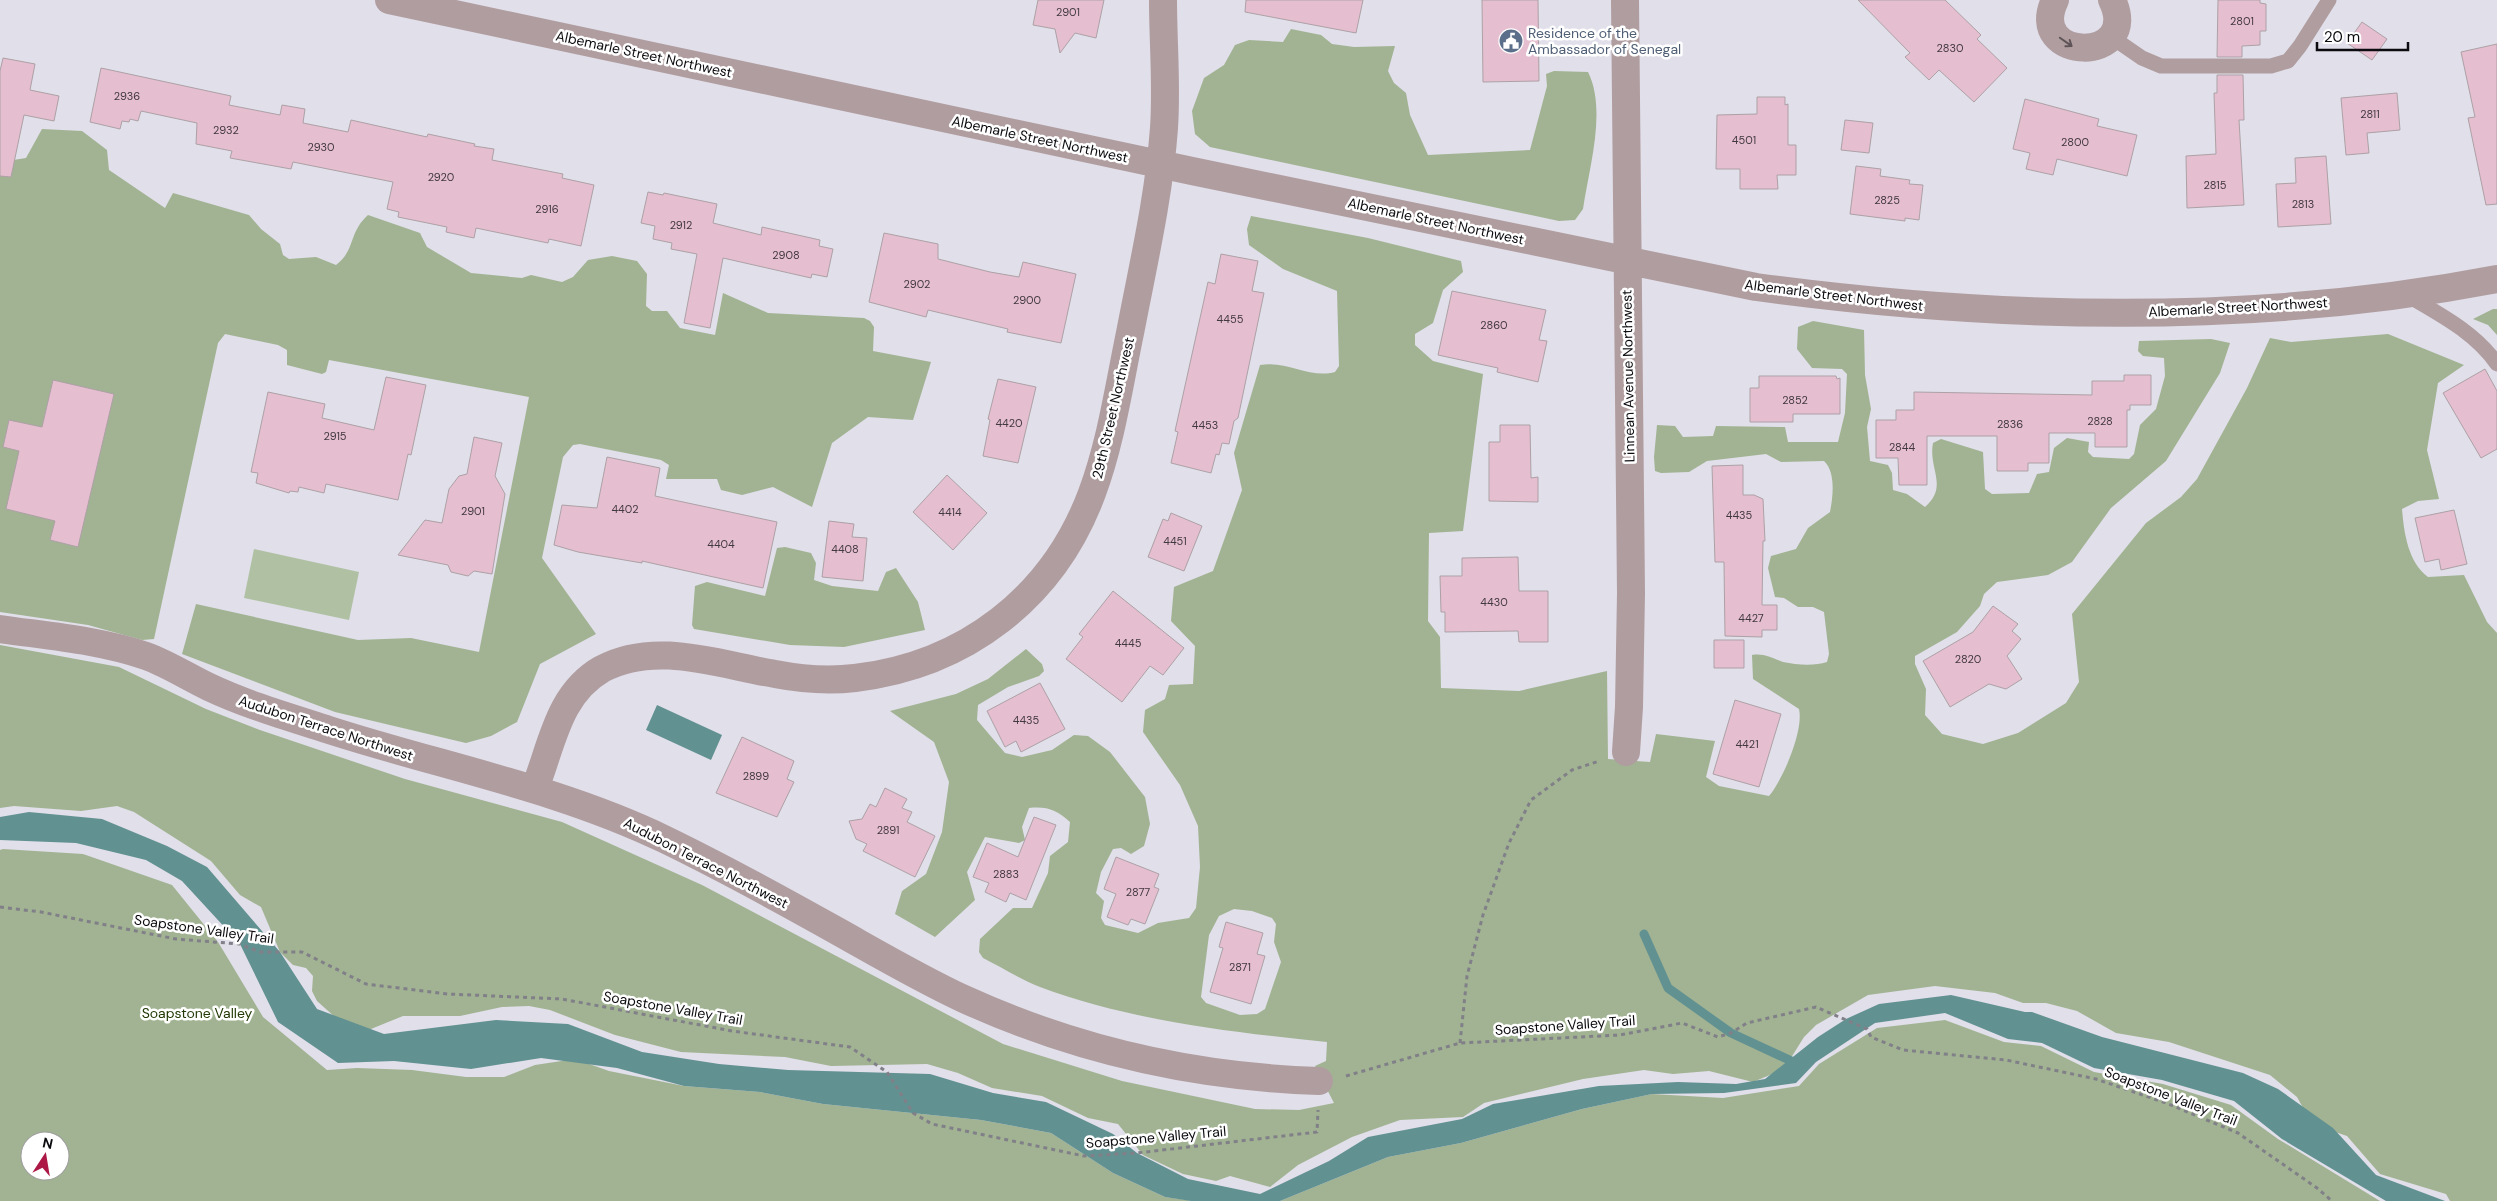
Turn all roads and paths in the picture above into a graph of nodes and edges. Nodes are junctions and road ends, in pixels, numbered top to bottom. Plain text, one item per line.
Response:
1 (389, 0) edge
2 (1163, 0) edge
3 (1625, 0) edge
4 (2055, 0) edge
5 (2112, 0) edge
6 (2329, 0) edge
7 (2110, 36) junction
8 (1160, 164) junction
9 (1626, 260) junction
10 (2497, 279) edge
11 (2405, 294) junction
12 (2497, 364) edge
13 (0, 629) edge
14 (1626, 752) joint
15 (535, 788) junction
16 (0, 907) edge
17 (1460, 1043) junction
18 (1319, 1081) joint
19 (1317, 1132) dead end
20 (2332, 1201) edge

1 - 8 street, Albemarle Street Northwest
2 - 8 street, 29th Street Northwest
3 - 9 street, Linnean Avenue Northwest
4 -> 7 street
5 - 7 street
6 - 7 lane
8 - 9 street, Albemarle Street Northwest
8 - 15 street, 29th Street Northwest
9 - 11 street, Albemarle Street Northwest
9 - 14 street, Linnean Avenue Northwest
10 - 11 street, Albemarle Street Northwest
11 - 12 lane
13 - 15 street, Audubon Terrace Northwest
14 - 17 path
15 - 18 street, Audubon Terrace Northwest
16 - 19 path, Soapstone Valley Trail
17 - 18 path, Soapstone Valley Trail
17 - 20 path, Soapstone Valley Trail

